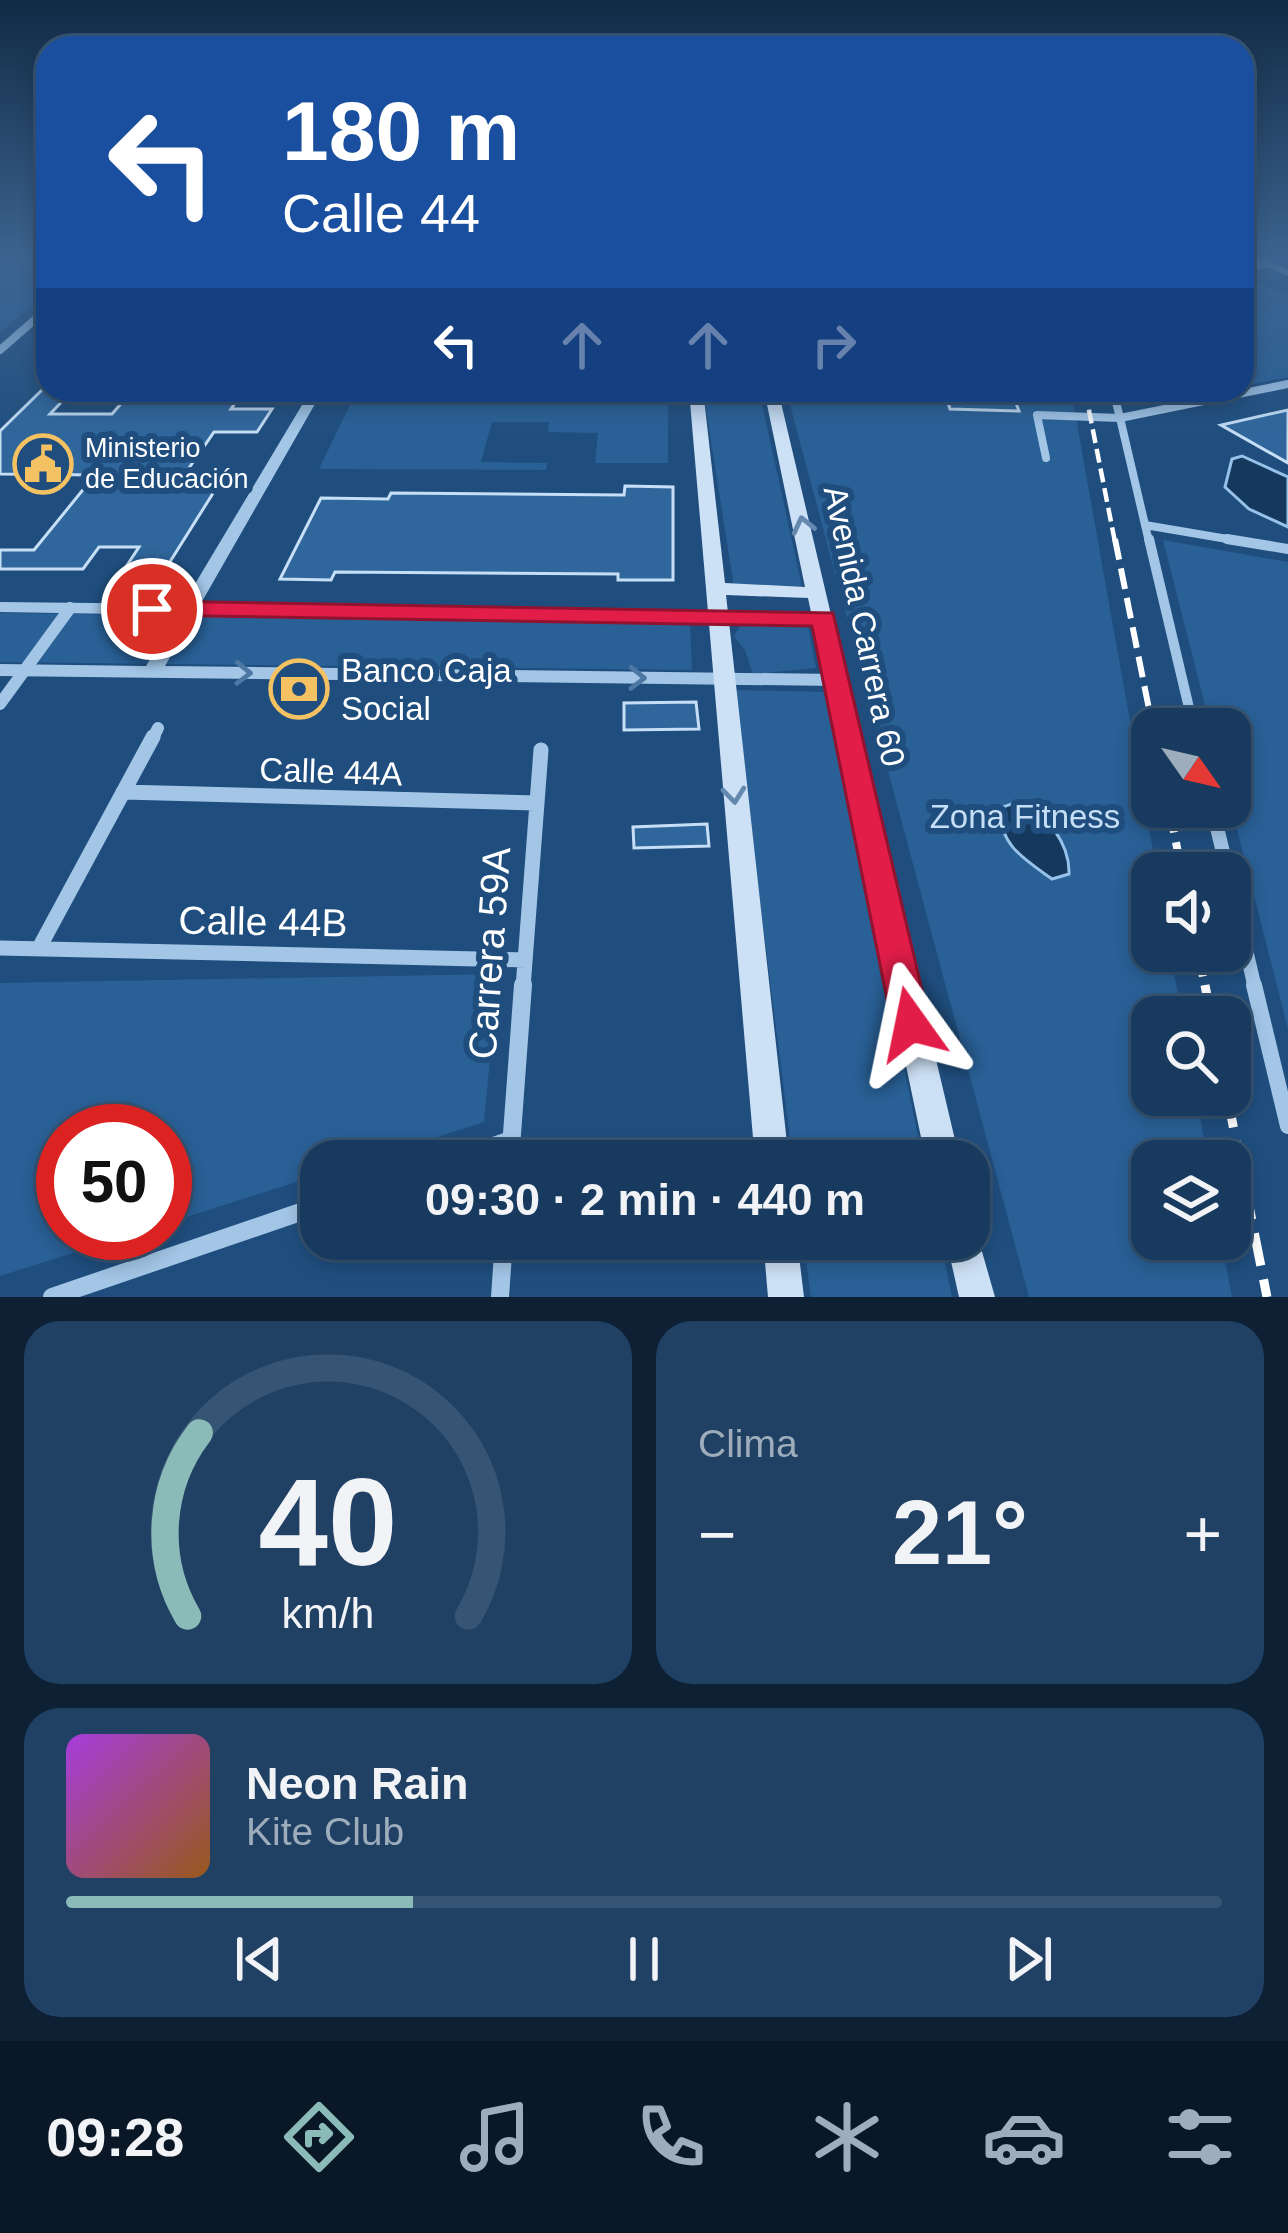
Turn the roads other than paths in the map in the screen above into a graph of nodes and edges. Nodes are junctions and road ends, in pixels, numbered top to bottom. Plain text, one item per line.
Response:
1 (36, 318) edge
2 (0, 350) edge
3 (1288, 384) edge
4 (1254, 391) edge
5 (310, 402) edge
6 (698, 402) edge
7 (774, 402) edge
8 (1115, 402) edge
9 (1199, 402) edge
10 (1120, 418) junction
11 (1046, 458) dead end
12 (1145, 526) junction
13 (1288, 549) edge
14 (716, 589) junction
15 (818, 593) junction
16 (0, 607) edge
17 (70, 608) junction
18 (188, 610) junction
19 (718, 617) junction
20 (824, 618) junction
21 (0, 670) edge
22 (24, 670) junction
23 (152, 672) junction
24 (722, 678) junction
25 (837, 680) junction
26 (0, 704) edge
27 (1189, 708) edge
28 (158, 728) dead end
29 (541, 750) dead end
30 (123, 792) junction
31 (536, 803) junction
32 (0, 948) edge
33 (40, 948) junction
34 (525, 960) junction
35 (1251, 970) edge
36 (1288, 1126) edge
37 (512, 1140) edge
38 (770, 1140) edge
39 (939, 1140) edge
40 (300, 1212) edge
41 (503, 1260) edge
42 (782, 1260) edge
43 (968, 1260) edge
44 (52, 1297) edge
45 (500, 1297) edge
46 (786, 1297) edge
47 (977, 1297) edge

1 - 2 street
3 - 4 street
5 - 18 street
6 - 14 main road
15 -> 7 main road, Avenida Carrera 60
8 - 10 street
9 - 10 street
10 - 11 street
10 - 12 street
12 - 13 street
12 - 27 street
14 - 15 main road
14 - 19 main road
15 - 20 main road, Avenida Carrera 60
16 - 17 street
17 - 18 street
17 - 22 street
18 - 19 street
18 - 23 street
19 - 20 street
19 - 24 main road
20 - 25 main road, Avenida Carrera 60
21 - 22 street
22 - 23 street
22 - 26 street
23 -> 24 street
24 - 25 street
24 -> 38 main road
25 - 39 main road, Avenida Carrera 60
28 - 30 street
29 - 31 street, Carrera 59A
30 - 31 street, Calle 44A
30 - 33 street
31 - 34 street, Carrera 59A
32 - 33 street, Calle 44B
33 - 34 street, Calle 44B
34 - 37 street, Carrera 59A
35 - 36 street
40 - 44 street
41 - 45 street
42 - 46 main road
43 - 47 main road

